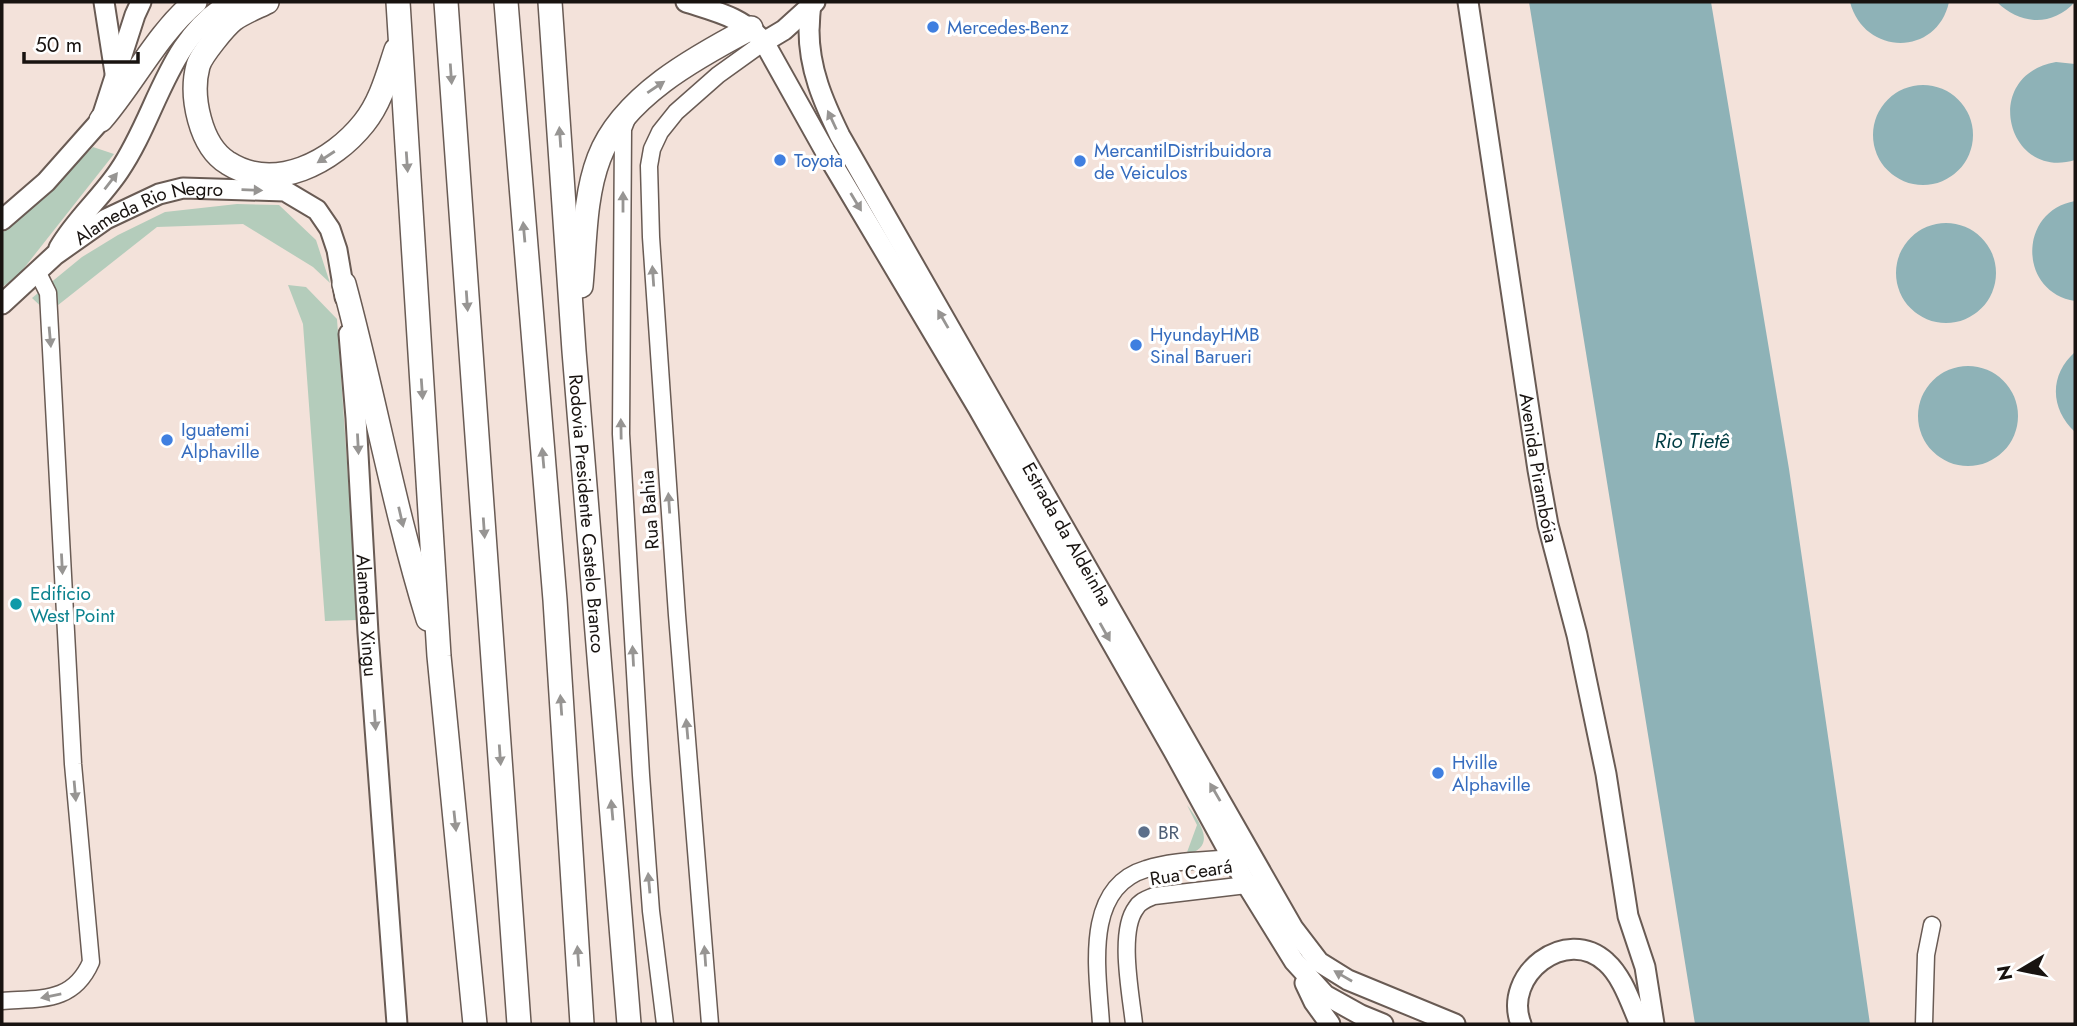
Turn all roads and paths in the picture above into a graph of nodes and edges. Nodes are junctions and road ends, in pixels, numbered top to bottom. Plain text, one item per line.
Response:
1 (104, 2) edge
2 (141, 2) edge
3 (195, 2) edge
4 (231, 2) edge
5 (267, 2) edge
6 (506, 2) edge
7 (550, 2) edge
8 (687, 2) edge
9 (1468, 2) edge
10 (446, 4) edge
11 (813, 4) edge
12 (399, 21) edge
13 (758, 35) junction
14 (116, 77) junction
15 (786, 78) junction
16 (814, 78) junction
17 (631, 108) junction
18 (106, 114) junction
19 (317, 210) joint
20 (2, 220) edge
21 (55, 254) junction
22 (37, 271) junction
23 (344, 284) junction
24 (2, 303) edge
25 (574, 352) junction
26 (439, 656) junction
27 (1243, 857) junction
28 (1256, 883) junction
29 (1932, 925) dead end
30 (1630, 929) junction
31 (1294, 961) junction
32 (2, 1001) edge
33 (397, 1024) edge
34 (475, 1024) edge
35 (519, 1024) edge
36 (582, 1024) edge
37 (629, 1024) edge
38 (665, 1024) edge
39 (710, 1024) edge
40 (1101, 1024) edge
41 (1134, 1024) edge
42 (1330, 1024) edge
43 (1383, 1024) edge
44 (1455, 1024) edge
45 (1521, 1024) edge
46 (1640, 1024) edge
47 (1654, 1024) edge
48 (1924, 1024) edge

1 - 14 main road
2 - 14 main road
3 - 18 highway
21 -> 4 main road
12 -> 5 highway
36 -> 6 highway, Rodovia Presidente Castelo Branco
25 -> 7 highway, Rodovia Presidente Castelo Branco
8 - 13 main road
9 - 30 main road, Avenida Pirambóia
10 -> 35 highway
11 - 13 main road
11 - 16 main road, Estrada da Aldeinha
12 -> 26 highway
13 - 15 main road, Estrada da Aldeinha
17 -> 13 highway
39 -> 13 street, Rua Bahia
14 - 18 main road
15 - 16 main road
15 -> 27 main road, Estrada da Aldeinha
27 -> 16 main road, Estrada da Aldeinha
17 - 25 highway
38 -> 17 street
18 - 20 main road
21 -> 19 main road, Alameda Rio Negro
19 - 23 main road, Alameda Xingu
21 - 22 main road, Alameda Rio Negro
22 - 24 main road, Alameda Rio Negro
22 -> 32 street
23 -> 26 highway
23 -> 33 main road, Alameda Xingu
37 -> 25 highway, Rodovia Presidente Castelo Branco
26 -> 34 highway
27 - 28 main road, Estrada da Aldeinha
27 - 40 street, Rua Ceará
28 - 31 main road, Estrada da Aldeinha
28 - 41 street, Rua Ceará
44 -> 28 main road, Estrada da Aldeinha
29 - 48 street
30 - 46 main road
30 - 47 main road
31 - 42 main road
31 - 43 main road, Estrada da Aldeinha
45 - 46 main road

